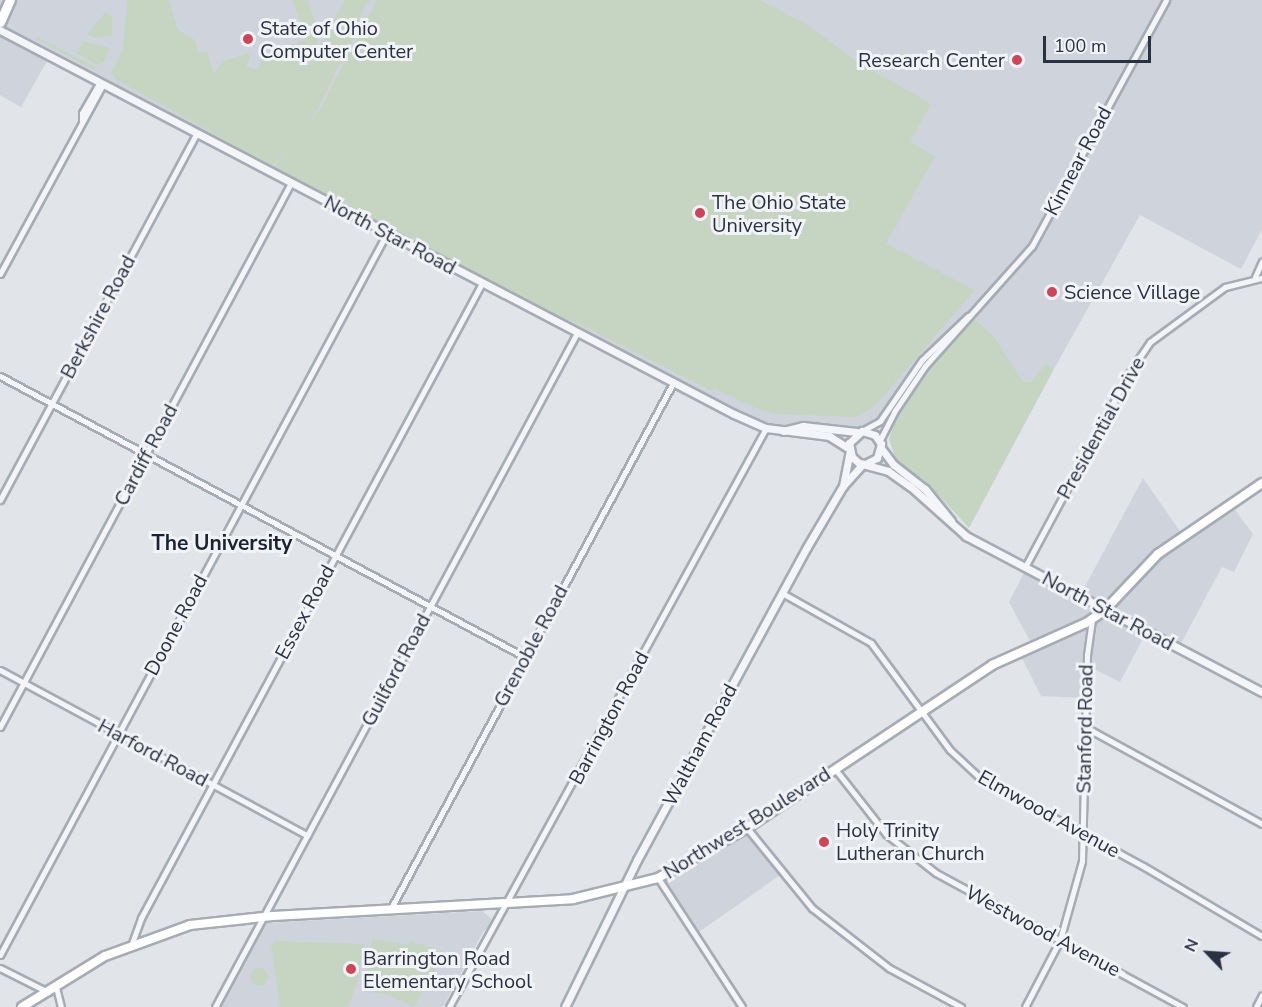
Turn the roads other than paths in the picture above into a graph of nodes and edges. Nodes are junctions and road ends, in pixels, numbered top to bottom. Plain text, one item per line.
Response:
1 (10, 0) edge
2 (1166, 0) edge
3 (0, 22) edge
4 (0, 30) edge
5 (101, 83) junction
6 (196, 134) junction
7 (291, 183) junction
8 (387, 233) junction
9 (1262, 261) edge
10 (0, 274) edge
11 (1258, 277) edge
12 (482, 283) junction
13 (974, 311) junction
14 (578, 333) junction
15 (0, 376) edge
16 (673, 383) junction
17 (52, 404) junction
18 (766, 428) junction
19 (783, 430) junction
20 (860, 432) junction
21 (880, 444) junction
22 (849, 451) junction
23 (147, 455) junction
24 (865, 464) junction
25 (843, 486) junction
26 (1260, 488) edge
27 (0, 500) edge
28 (241, 505) junction
29 (956, 528) junction
30 (336, 556) junction
31 (1025, 567) junction
32 (783, 593) junction
33 (430, 607) junction
34 (1105, 610) junction
35 (1092, 620) junction
36 (525, 657) junction
37 (0, 670) edge
38 (24, 683) junction
39 (1262, 692) edge
40 (921, 712) junction
41 (0, 727) edge
42 (1085, 727) junction
43 (118, 734) junction
44 (835, 769) junction
45 (213, 785) junction
46 (1262, 824) edge
47 (747, 828) junction
48 (1083, 835) junction
49 (307, 836) junction
50 (658, 878) junction
51 (625, 889) junction
52 (508, 903) junction
53 (390, 910) junction
54 (264, 917) junction
55 (1262, 936) edge
56 (1060, 940) junction
57 (132, 943) junction
58 (0, 955) edge
59 (0, 968) edge
60 (53, 990) junction
61 (1262, 995) edge
62 (22, 1007) edge
63 (61, 1007) edge
64 (215, 1007) edge
65 (449, 1007) edge
66 (565, 1007) edge
67 (742, 1007) edge
68 (961, 1007) edge
69 (1025, 1007) edge
70 (1183, 1007) edge
71 (1256, 1007) edge

1 - 3 main road
2 - 13 street, Kinnear Road
4 - 5 street, North Star Road
5 - 6 street, North Star Road
5 - 10 street
6 - 7 street, North Star Road
6 - 17 street, Berkshire Road
7 - 8 street, North Star Road
7 - 23 street, Cardiff Road
8 - 12 street, North Star Road
8 - 28 street, Doone Road
9 - 11 street
11 - 31 street, Presidential Drive
12 - 14 street, North Star Road
12 - 30 street, Essex Road
13 - 20 street, Kinnear Road
13 - 21 street, Kinnear Road
14 - 16 street, North Star Road
14 - 33 street, Guilford Road
15 - 17 street
16 - 18 street, North Star Road
16 - 36 street, Grenoble Road
17 - 23 street
17 - 27 street, Berkshire Road
18 - 19 street, North Star Road
18 - 52 street, Barrington Road
19 - 20 street, North Star Road
19 - 22 street, North Star Road
20 - 21 street
20 - 22 street
21 - 24 street
21 - 29 street, North Star Road
22 - 24 street
22 - 25 street, Waltham Road
23 - 28 street
23 - 38 street, Cardiff Road
24 - 25 street, Waltham Road
24 - 29 street, North Star Road
25 - 32 street, Waltham Road
26 - 34 main road, Northwest Boulevard
28 - 30 street
28 - 43 street, Doone Road
29 - 31 street, North Star Road
30 - 33 street
30 - 45 street, Essex Road
31 - 34 street, North Star Road
32 - 40 street, Elmwood Avenue
32 - 51 street, Waltham Road
33 - 36 street
33 - 49 street, Guilford Road
34 - 35 main road, Northwest Boulevard
34 - 39 street, North Star Road
35 - 40 main road, Northwest Boulevard
35 - 42 street, Stanford Road
36 - 53 street, Grenoble Road
37 - 38 street, Harford Road
38 - 41 street, Cardiff Road
38 - 43 street, Harford Road
40 - 44 main road, Northwest Boulevard
40 - 48 street, Elmwood Avenue
42 - 46 street
42 - 48 street, Stanford Road
43 - 45 street, Harford Road
43 - 58 street, Doone Road
44 - 47 main road, Northwest Boulevard
44 - 56 street, Westwood Avenue
45 - 49 street, Harford Road
45 - 57 street, Essex Road
47 - 50 main road, Northwest Boulevard
47 - 68 street
48 - 55 street, Elmwood Avenue
48 - 56 street, Stanford Road
49 - 54 street, Guilford Road
50 - 51 main road, Northwest Boulevard
50 - 67 street
51 - 52 main road, Northwest Boulevard
51 - 66 street, Waltham Road
52 - 53 main road, Northwest Boulevard
52 - 65 street, Barrington Road
53 - 54 main road, Northwest Boulevard
54 - 57 main road, Northwest Boulevard
54 - 64 street, Guilford Road
56 - 69 street, Stanford Road
56 - 70 street, Westwood Avenue
57 - 60 main road, Northwest Boulevard
59 - 60 street
60 - 62 main road, Northwest Boulevard
60 - 63 street
61 - 71 street

